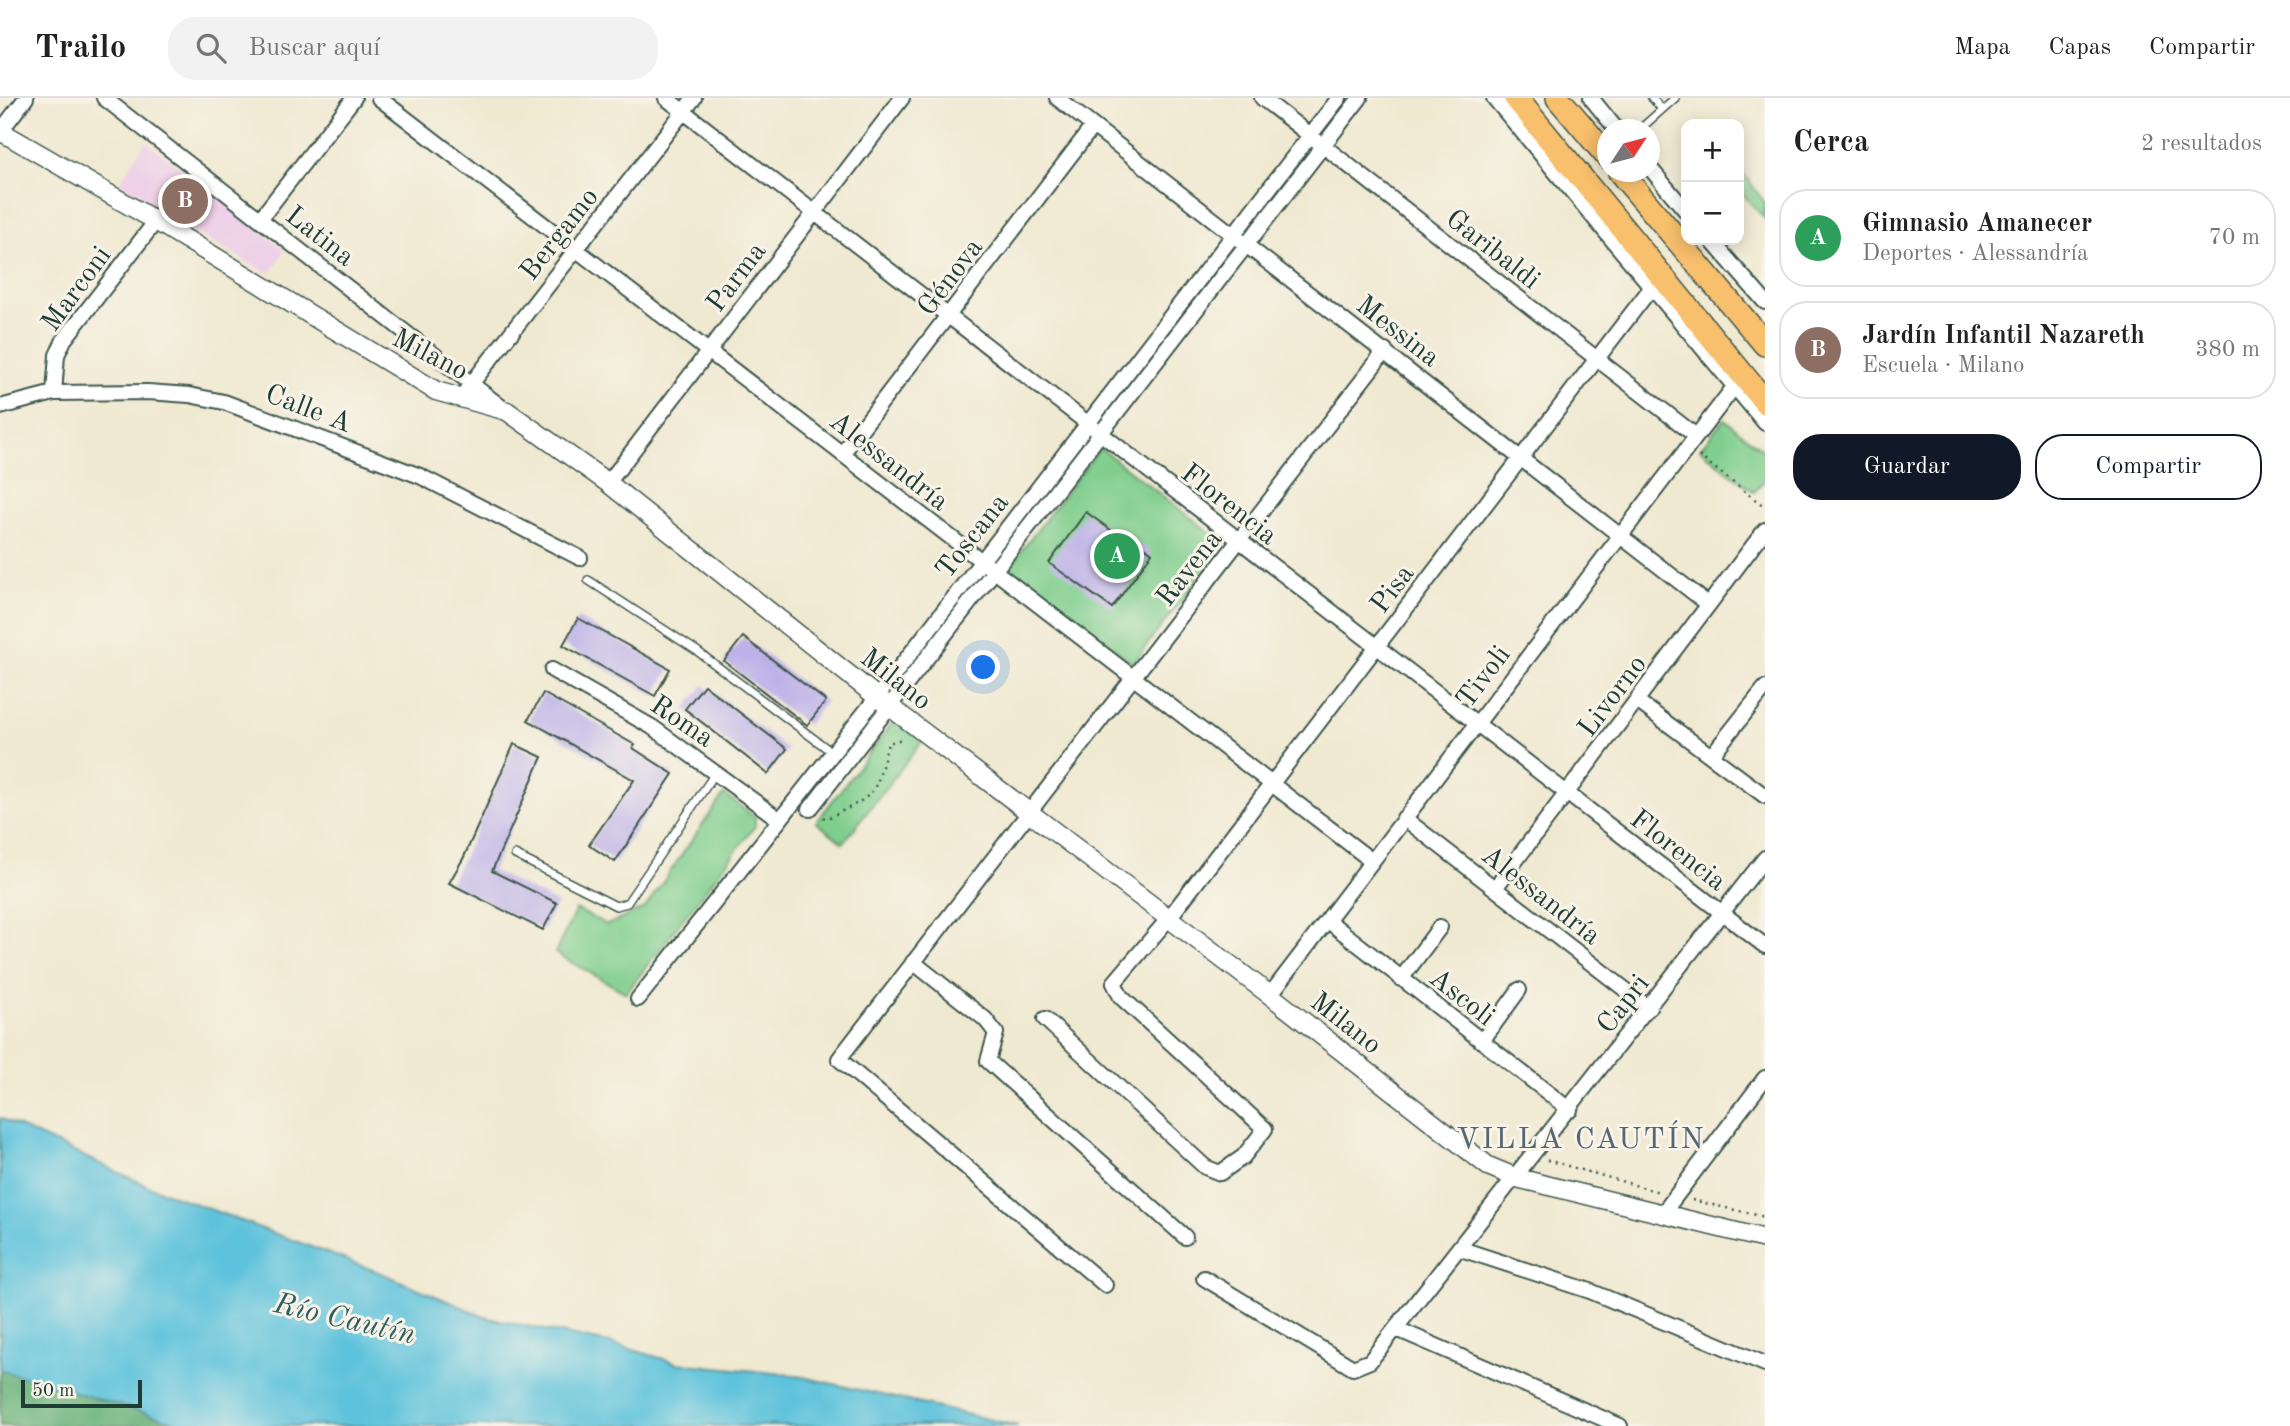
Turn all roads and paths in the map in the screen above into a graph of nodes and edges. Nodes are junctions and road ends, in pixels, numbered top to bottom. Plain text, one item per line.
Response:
1 (26, 98) edge
2 (104, 98) edge
3 (354, 98) edge
4 (379, 98) edge
5 (666, 98) edge
6 (694, 98) edge
7 (902, 98) edge
8 (1057, 98) edge
9 (1262, 98) edge
10 (1339, 98) edge
11 (1360, 98) edge
12 (1494, 98) edge
13 (1517, 98) edge
14 (1558, 98) edge
15 (1591, 98) edge
16 (1652, 98) edge
17 (1675, 98) edge
18 (1662, 109) junction
19 (683, 112) junction
20 (1608, 119) edge
21 (1651, 119) edge
22 (1093, 127) junction
23 (0, 131) edge
24 (1310, 135) junction
25 (1597, 144) edge
26 (1323, 146) junction
27 (1660, 181) edge
28 (1628, 182) edge
29 (1681, 205) edge
30 (814, 213) junction
31 (260, 219) junction
32 (156, 221) junction
33 (1234, 234) junction
34 (1247, 244) junction
35 (1715, 245) edge
36 (576, 249) junction
37 (1651, 288) junction
38 (1765, 302) edge
39 (949, 317) junction
40 (1765, 344) edge
41 (708, 351) junction
42 (1385, 351) junction
43 (1596, 359) junction
44 (1734, 387) junction
45 (466, 391) junction
46 (54, 393) junction
47 (1763, 400) edge
48 (0, 407) edge
49 (1765, 423) edge
50 (1087, 424) junction
51 (1101, 434) junction
52 (1692, 442) junction
53 (842, 454) junction
54 (1522, 457) junction
55 (608, 483) junction
56 (1765, 507) edge
57 (1765, 530) edge
58 (1622, 534) junction
59 (1239, 541) junction
60 (580, 558) dead end
61 (982, 561) junction
62 (995, 571) junction
63 (588, 580) dead end
64 (1709, 604) junction
65 (1376, 647) junction
66 (552, 670) dead end
67 (1133, 677) junction
68 (1765, 688) edge
69 (1637, 701) junction
70 (884, 702) junction
71 (1476, 724) junction
72 (914, 725) junction
73 (833, 753) junction
74 (1711, 756) junction
75 (717, 772) junction
76 (1272, 784) junction
77 (1566, 793) junction
78 (1765, 796) edge
79 (816, 813) joint
80 (1028, 813) junction
81 (1405, 818) junction
82 (780, 820) junction
83 (516, 855) dead end
84 (1765, 858) edge
85 (1372, 860) junction
86 (1494, 888) junction
87 (1723, 914) junction
88 (1169, 918) junction
89 (1327, 920) junction
90 (1440, 927) dead end
91 (1765, 946) edge
92 (913, 962) junction
93 (1401, 979) junction
94 (1520, 990) dead end
95 (1270, 995) junction
96 (638, 999) dead end
97 (1649, 1008) junction
98 (1045, 1019) dead end
99 (1482, 1041) junction
100 (1765, 1078) edge
101 (1570, 1110) junction
102 (1534, 1156) junction
103 (1517, 1178) junction
104 (1676, 1196) junction
105 (1663, 1213) junction
106 (1765, 1217) edge
107 (1185, 1237) dead end
108 (1765, 1239) edge
109 (1461, 1249) junction
110 (1204, 1278) dead end
111 (1105, 1285) dead end
112 (1397, 1329) junction
113 (1765, 1364) edge
114 (1620, 1426) edge

1 - 23 street
2 - 31 street, Latina
3 - 31 street
4 - 36 street, Alessandría
5 - 19 street, Florencia
6 - 19 street, Bergamo
7 - 30 street, Parma
8 - 22 street, Messina
9 - 24 street, Garibaldi
10 - 24 street, Toscana
11 - 26 street, Toscana
12 - 37 street
13 - 47 main road
14 - 25 main road
15 - 20 street
16 - 18 lane
17 - 18 lane
18 - 21 lane
19 - 30 street, Florencia
19 - 36 street, Bergamo
22 - 33 street, Messina
22 - 39 street, Génova
23 - 32 street, Milano
24 - 26 street, Garibaldi
24 - 33 street, Toscana
26 - 34 street, Toscana
26 - 43 street, Garibaldi
27 - 29 street
28 - 40 main road
30 - 39 street, Florencia
30 - 41 street, Parma
31 - 45 street, Latina
32 - 45 street, Milano
32 - 46 street, Marconi
33 - 34 street, Messina
33 - 50 street, Toscana
34 - 42 street, Messina
34 - 51 street, Toscana
35 - 38 street
36 - 41 street, Alessandría
36 - 45 street, Bergamo
37 - 43 street, Pisa
37 - 44 street
39 - 50 street, Florencia
39 - 53 street, Génova
41 - 53 street, Alessandría
41 - 55 street, Parma
42 - 54 street, Messina
42 - 59 street, Ravena
43 - 52 street, Garibaldi
43 - 54 street, Pisa
44 - 49 street
44 - 52 street, Tivoli
45 - 55 street, Milano
46 - 48 street, Calle A
46 - 60 street, Calle A
50 - 51 street, Florencia
50 - 61 street, Toscana
51 - 59 street, Florencia
51 - 62 street, Toscana
52 - 56 path
52 - 58 street, Tivoli
53 - 61 street, Alessandría
54 - 58 street, Messina
54 - 65 street, Pisa
55 - 70 street, Milano
57 - 64 street, Livorno
58 - 64 street, Messina
58 - 71 street, Tivoli
59 - 65 street, Florencia
59 - 67 street, Ravena
61 - 62 street, Alessandría
61 - 70 street, Toscana
62 - 67 street, Alessandría
62 - 70 street, Toscana
63 - 73 lane
64 - 69 street, Livorno
65 - 71 street, Florencia
65 - 76 street, Pisa
66 - 75 street, Roma
67 - 76 street, Alessandría
67 - 80 street, Ravena
68 - 74 street
69 - 74 street
69 - 77 street, Livorno
70 - 72 street, Milano
70 - 73 street, Toscana
70 - 79 street, Toscana
71 - 77 street, Florencia
71 - 81 street, Tivoli
72 - 79 path
72 - 80 street, Milano
73 - 82 street, Toscana
74 - 78 street
75 - 82 street, Roma
75 - 83 lane
76 - 85 street, Alessandría
76 - 88 street, Pisa
77 - 86 street, Livorno
77 - 87 street, Florencia
80 - 88 street, Milano
80 - 92 street, Ravena
81 - 85 street, Tivoli
81 - 86 street, Alessandría
82 - 96 street, Toscana
84 - 87 street, Capri
85 - 89 street, Tivoli
86 - 97 street, Alessandría
87 - 91 street, Florencia
87 - 97 street, Capri
88 - 95 street, Milano
88 - 98 street, Pisa
89 - 93 street, Ascoli
89 - 95 street, Tivoli
90 - 93 street
92 - 107 street
92 - 111 street, Ravena
93 - 99 street, Ascoli
94 - 99 street
95 - 103 street, Milano
97 - 101 street, Capri
99 - 101 street, Ascoli
100 - 104 street
101 - 102 street, Capri
102 - 103 street, Capri
102 - 104 path
103 - 105 street, Milano
103 - 109 street, Capri
104 - 105 street
104 - 106 path
105 - 108 street, Milano
109 - 112 street, Capri
109 - 113 street
110 - 112 street, Capri
112 - 114 street

